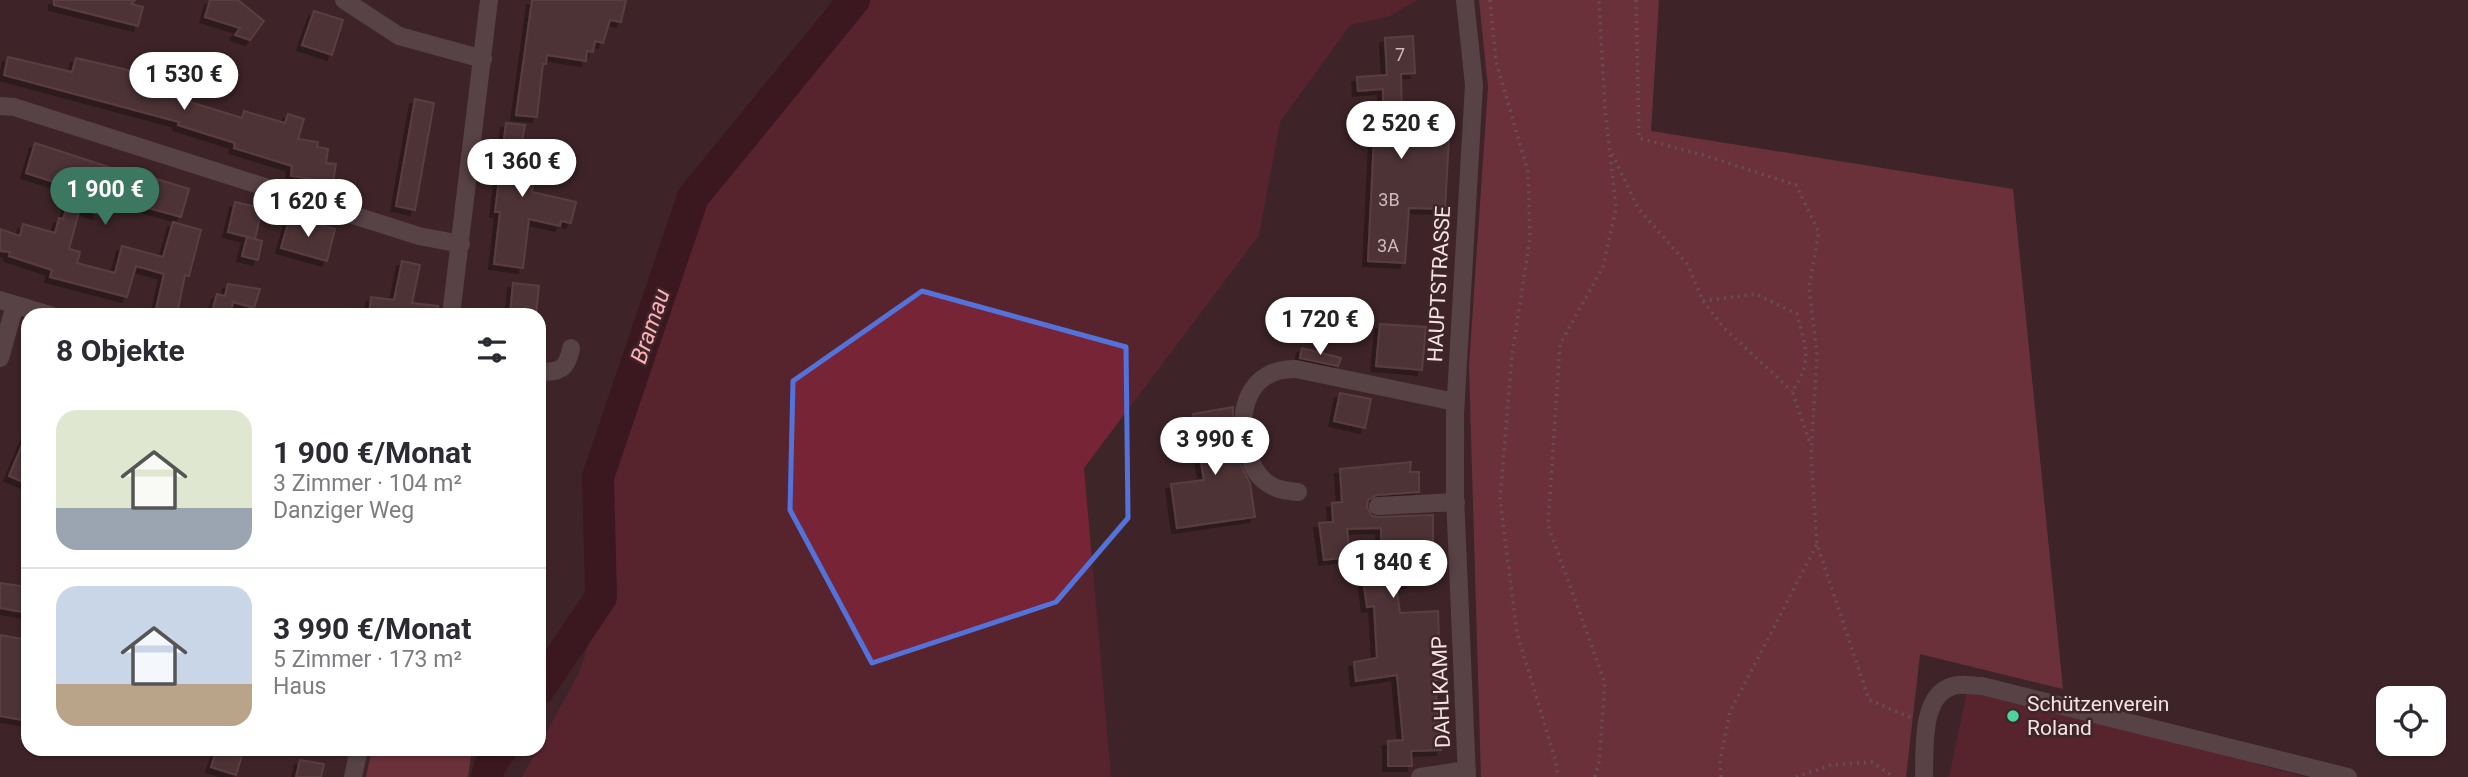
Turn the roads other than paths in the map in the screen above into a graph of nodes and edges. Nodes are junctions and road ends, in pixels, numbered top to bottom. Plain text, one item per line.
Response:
1 (344, 0) edge
2 (489, 0) edge
3 (1465, 0) edge
4 (483, 59) junction
5 (0, 106) edge
6 (461, 244) junction
7 (7, 303) edge
8 (25, 308) edge
9 (452, 308) edge
10 (571, 348) dead end
11 (0, 358) edge
12 (546, 372) edge
13 (1455, 402) junction
14 (1298, 492) dead end
15 (1456, 502) junction
16 (1378, 506) dead end
17 (358, 756) edge
18 (1467, 773) edge
19 (353, 777) edge
20 (1420, 777) edge
21 (1924, 777) edge
22 (2348, 777) edge

1 - 4 street
2 - 4 street
3 - 13 street, HAUPTSTRASSE
4 - 6 street
5 - 6 street
6 - 9 street
7 - 8 street
7 - 11 street
10 - 12 street
13 - 14 street
13 - 15 street, DAHLKAMP
15 - 16 street
15 - 18 street, DAHLKAMP
17 - 19 street
18 - 20 street, DAHLKAMP
21 - 22 street

